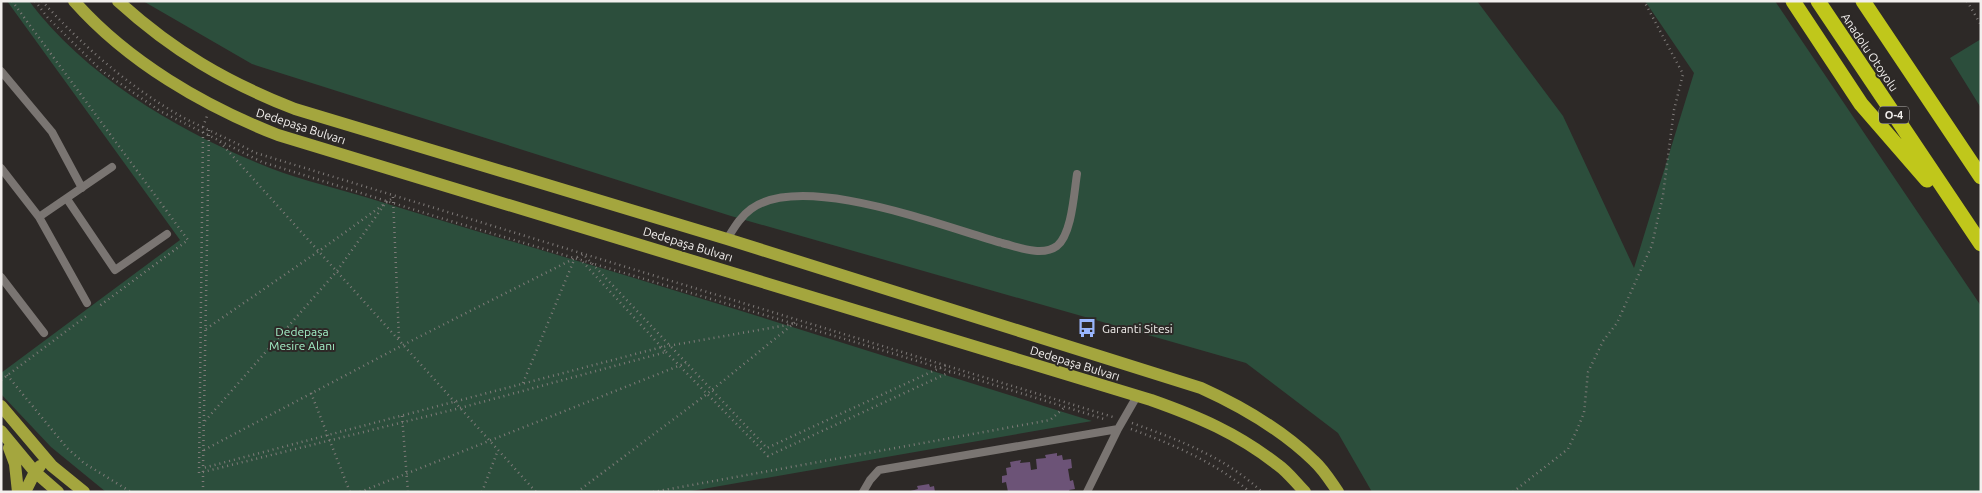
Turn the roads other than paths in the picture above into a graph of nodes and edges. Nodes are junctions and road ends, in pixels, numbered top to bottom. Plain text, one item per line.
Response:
1 (74, 1) edge
2 (118, 1) edge
3 (1792, 1) edge
4 (1818, 1) edge
5 (1863, 1) edge
6 (1, 71) edge
7 (112, 167) dead end
8 (1, 168) edge
9 (1077, 174) dead end
10 (1981, 177) edge
11 (82, 188) junction
12 (67, 199) junction
13 (39, 217) junction
14 (1970, 228) junction
15 (167, 234) dead end
16 (728, 239) junction
17 (1981, 244) edge
18 (1, 277) edge
19 (87, 303) dead end
20 (44, 333) dead end
21 (1137, 396) junction
22 (1, 406) edge
23 (1122, 425) junction
24 (1, 432) edge
25 (52, 466) junction
26 (35, 472) junction
27 (44, 487) edge
28 (18, 492) edge
29 (25, 492) edge
30 (58, 492) edge
31 (84, 492) edge
32 (863, 492) edge
33 (1087, 492) edge
34 (1305, 492) edge
35 (1338, 492) edge

1 - 21 main road, Dedepaşa Bulvarı
2 - 16 main road, Dedepaşa Bulvarı
3 - 14 highway
4 - 14 highway, Anadolu Otoyolu / O-4
5 - 10 highway, Anadolu Otoyolu
6 - 11 lane
7 - 11 lane
8 - 13 lane
9 - 16 lane
11 - 12 lane
12 - 13 lane
12 - 15 lane
13 - 19 lane
14 - 17 highway, Anadolu Otoyolu / O-4
16 - 35 main road, Dedepaşa Bulvarı
18 - 20 lane
21 - 23 lane
21 - 34 main road, Dedepaşa Bulvarı
22 - 25 main road
23 - 32 lane
23 - 33 lane
24 - 26 main road
24 - 28 main road
25 - 26 main road
25 - 27 main road
25 - 31 main road
26 - 27 main road
26 - 29 main road
27 - 30 main road

